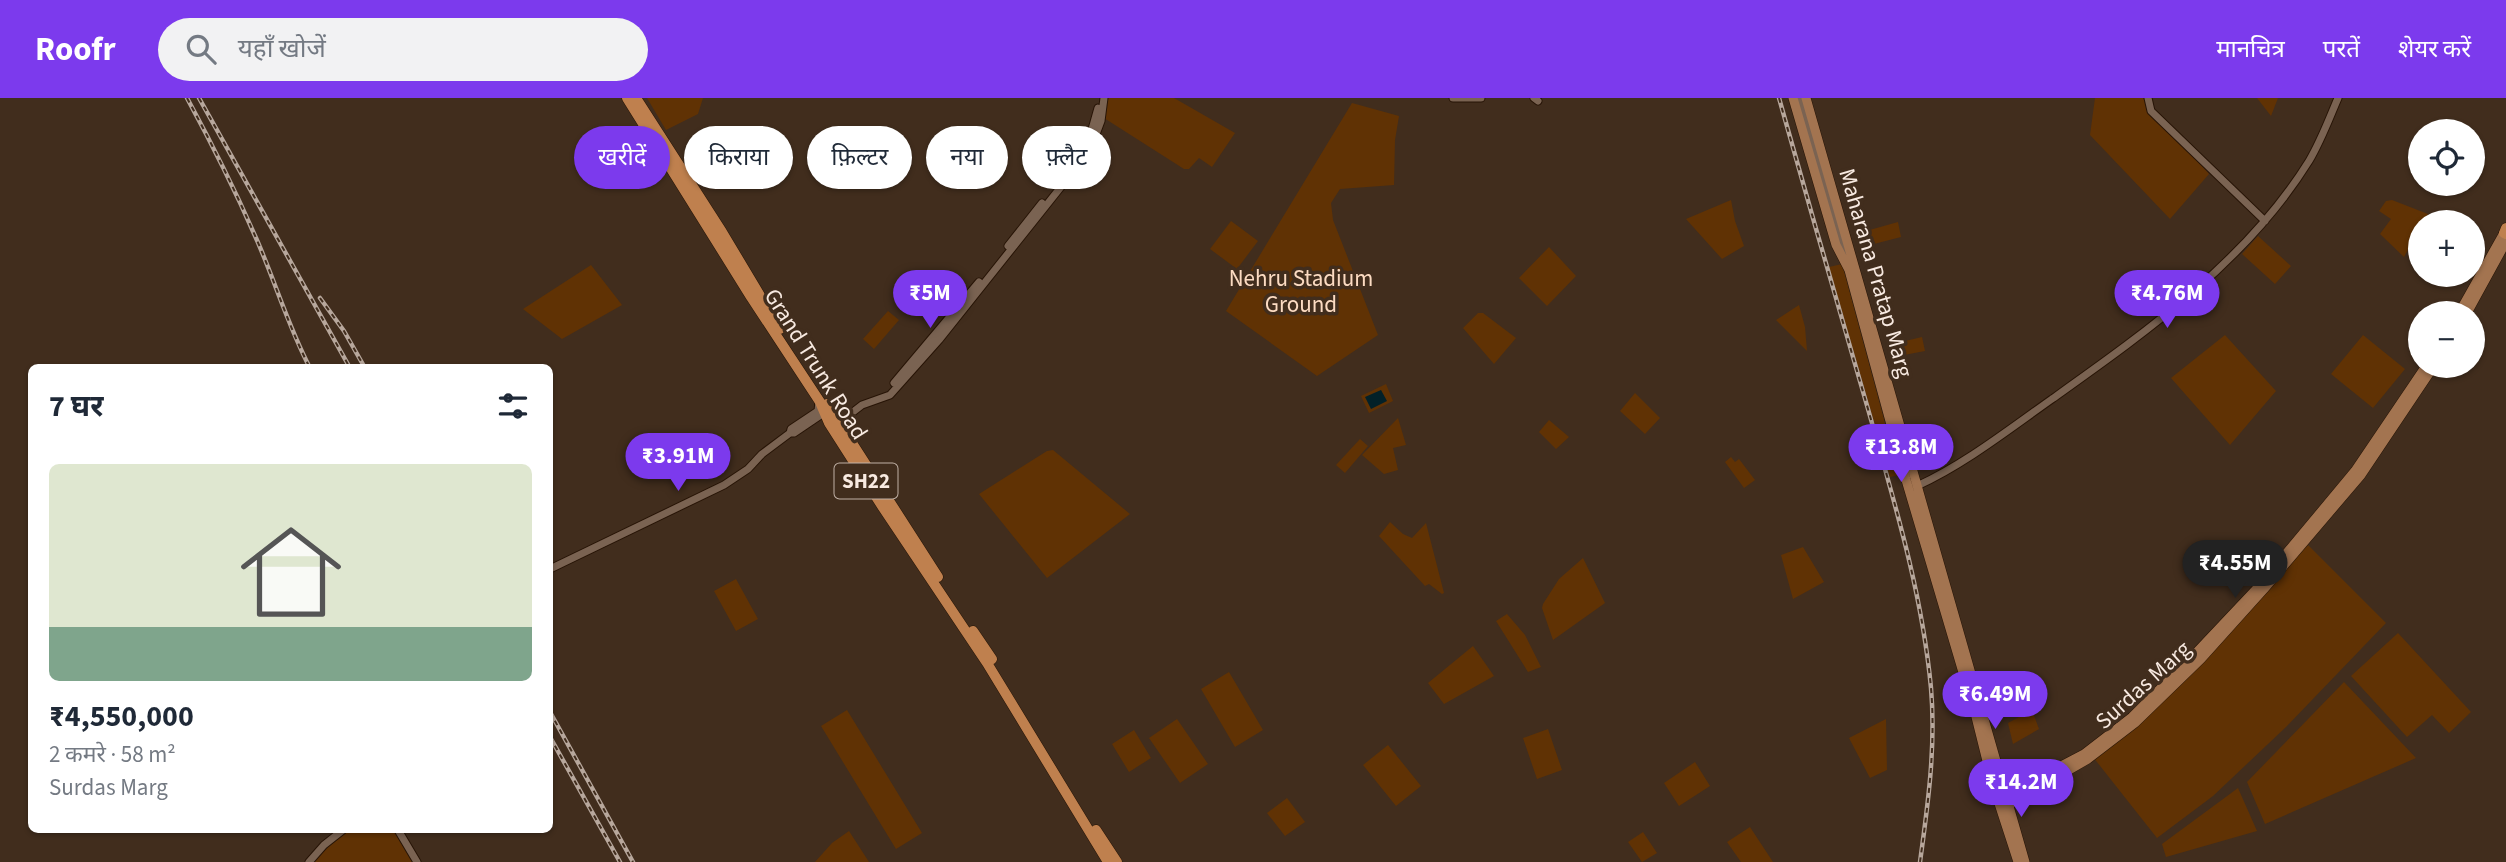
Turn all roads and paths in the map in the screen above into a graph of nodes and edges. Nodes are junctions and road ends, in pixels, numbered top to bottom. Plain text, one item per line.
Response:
1 (626, 98) edge
2 (636, 98) edge
3 (1101, 98) edge
4 (1453, 98) edge
5 (1481, 98) edge
6 (1793, 98) edge
7 (1799, 98) edge
8 (1807, 98) edge
9 (2148, 98) edge
10 (2338, 98) edge
11 (648, 126) edge
12 (649, 126) edge
13 (670, 160) edge
14 (670, 161) edge
15 (2265, 221) junction
16 (2505, 234) edge
17 (1846, 262) junction
18 (2466, 301) edge
19 (2473, 301) edge
20 (1875, 351) junction
21 (2418, 378) edge
22 (2426, 378) edge
23 (819, 400) junction
24 (1893, 416) junction
25 (832, 419) junction
26 (790, 433) junction
27 (1917, 486) junction
28 (2306, 535) junction
29 (1931, 547) junction
30 (553, 568) edge
31 (2003, 802) junction
32 (339, 833) edge
33 (400, 833) edge
34 (309, 862) edge
35 (417, 862) edge
36 (1108, 862) edge
37 (1116, 862) edge
38 (2018, 862) edge
39 (2025, 862) edge

1 - 11 highway, Grand Trunk Road / SH22
2 - 12 highway, Grand Trunk Road / SH22
3 - 25 street
4 - 5 street
6 - 17 main road, Maharana Pratap Marg
7 - 17 street
8 - 20 main road, Maharana Pratap Marg
9 - 15 street
10 - 15 street
13 - 25 highway, Grand Trunk Road / SH22
14 - 23 highway, Grand Trunk Road / SH22
15 - 27 street
16 - 18 main road
16 - 19 main road
17 - 20 main road, Maharana Pratap Marg
20 - 24 main road, Maharana Pratap Marg
21 - 28 main road, Surdas Marg
22 - 28 main road, Surdas Marg
23 - 25 highway, Grand Trunk Road / SH22
23 - 26 street
24 - 27 main road, Maharana Pratap Marg
24 - 29 main road, Maharana Pratap Marg
25 - 26 street
25 - 36 highway, Grand Trunk Road / SH22
25 - 37 highway, Grand Trunk Road / SH22
26 - 30 street
27 - 29 main road, Maharana Pratap Marg
28 - 31 main road, Surdas Marg
29 - 31 main road, Maharana Pratap Marg
29 - 31 main road, Maharana Pratap Marg
31 - 38 main road, Maharana Pratap Marg
31 - 39 main road, Maharana Pratap Marg
32 - 34 street
33 - 35 street

